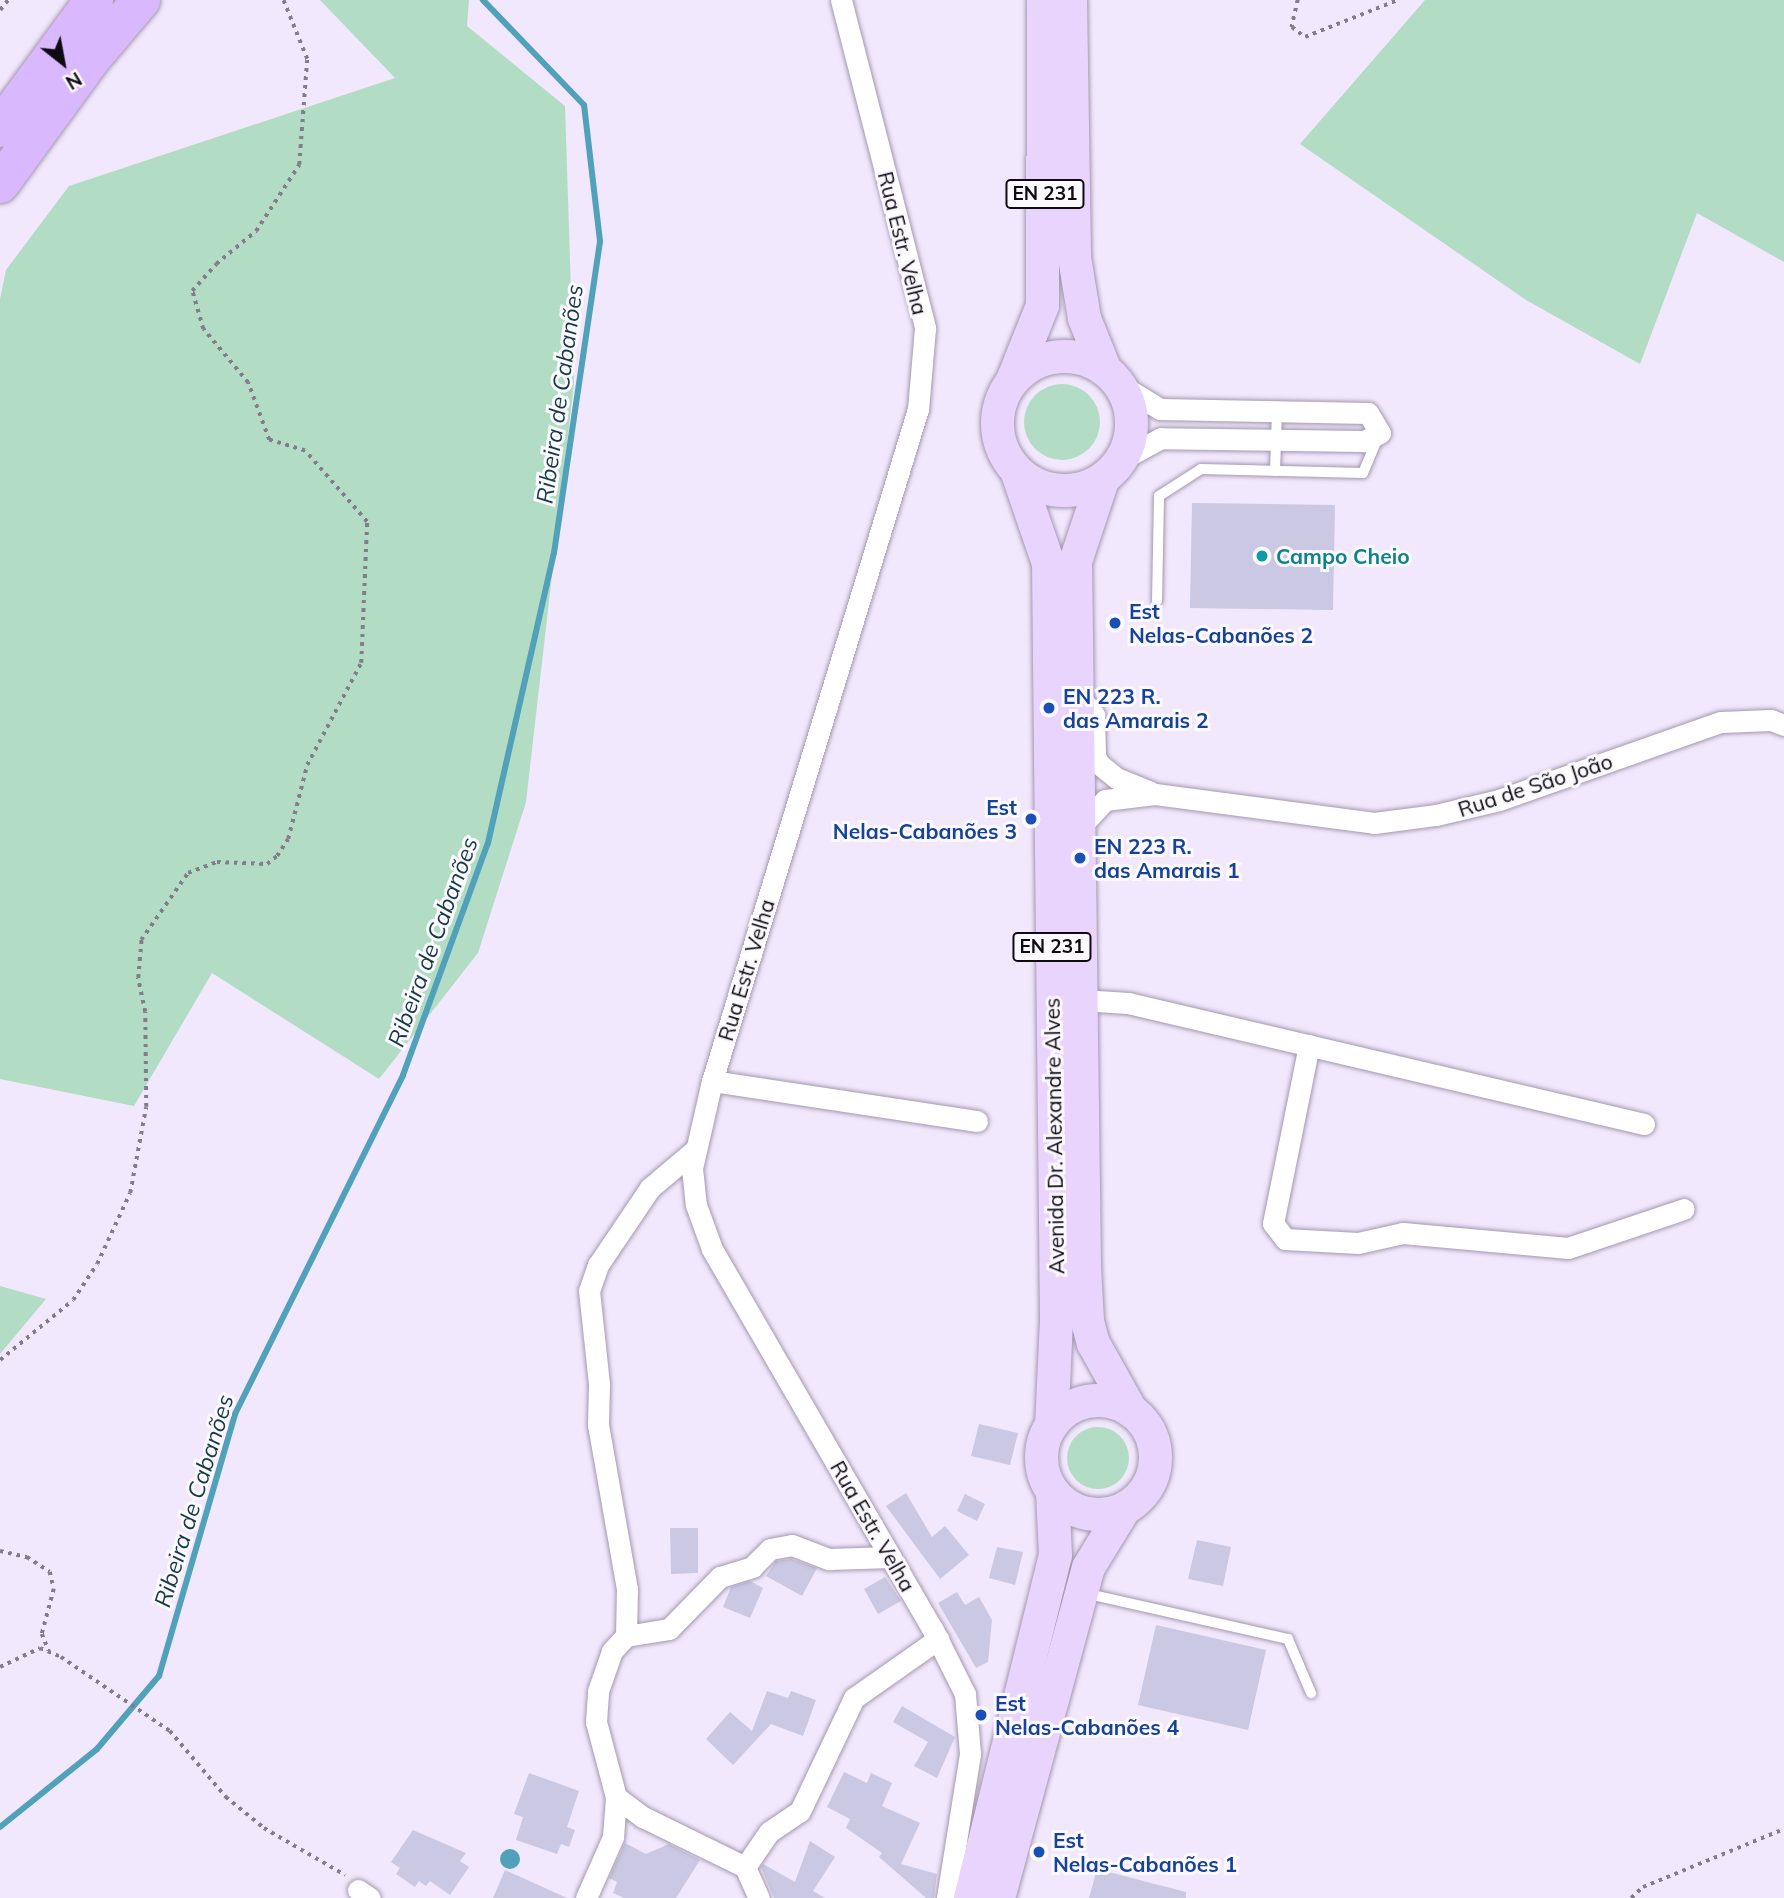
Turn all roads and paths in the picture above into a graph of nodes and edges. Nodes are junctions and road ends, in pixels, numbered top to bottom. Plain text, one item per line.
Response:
1 (8, 0) edge
2 (94, 0) edge
3 (141, 0) edge
4 (283, 0) edge
5 (841, 0) edge
6 (1043, 0) edge
7 (1070, 0) edge
8 (1298, 0) edge
9 (1398, 0) edge
10 (0, 9) edge
11 (0, 128) edge
12 (0, 184) edge
13 (1111, 376) junction
14 (1011, 381) junction
15 (1277, 411) junction
16 (1380, 433) junction
17 (1276, 440) junction
18 (1111, 470) junction
19 (1275, 471) junction
20 (1017, 473) junction
21 (1157, 601) dead end
22 (1078, 695) junction
23 (1784, 725) edge
24 (1155, 794) junction
25 (1080, 827) junction
26 (1082, 1000) junction
27 (1309, 1045) junction
28 (712, 1081) junction
29 (977, 1121) dead end
30 (1644, 1124) dead end
31 (696, 1149) junction
32 (1684, 1209) dead end
33 (0, 1360) edge
34 (1131, 1411) junction
35 (1051, 1425) junction
36 (1052, 1492) junction
37 (1124, 1508) junction
38 (0, 1551) edge
39 (891, 1557) junction
40 (1081, 1592) junction
41 (626, 1636) junction
42 (938, 1639) junction
43 (50, 1653) junction
44 (0, 1667) edge
45 (1311, 1693) dead end
46 (616, 1797) junction
47 (1784, 1829) edge
48 (746, 1867) junction
49 (364, 1894) edge
50 (586, 1898) edge
51 (759, 1898) edge
52 (947, 1898) edge
53 (970, 1898) edge
54 (998, 1898) edge
55 (1631, 1898) edge

1 - 10 path
2 - 11 highway
3 - 12 highway
4 - 33 path
5 - 28 street, Rua Estr. Velha
6 - 14 main road, EN 231
7 - 13 main road, EN 231
8 - 9 path
13 - 14 main road
13 - 15 street
13 - 18 main road, EN 231
14 - 20 main road, EN 231
15 - 16 street
15 - 17 lane
16 - 17 street
16 - 19 lane
17 - 18 street
17 - 19 lane
18 - 20 main road
18 - 22 main road, Avenida Dr. Alexandre Alves / EN 231
19 - 21 lane
20 - 35 main road, Avenida Dr. Alexandre Alves / EN 231
22 - 24 street
22 - 25 main road, Avenida Dr. Alexandre Alves / EN 231
23 - 24 street, Rua de São João
24 - 25 street
25 - 26 main road, Avenida Dr. Alexandre Alves / EN 231
26 - 27 street
26 - 34 main road, Avenida Dr. Alexandre Alves / EN 231
27 - 30 street
27 - 32 street
28 - 29 street
28 - 31 street, Rua Estr. Velha
31 - 39 street, Rua Estr. Velha
31 - 41 street
34 - 35 main road
34 - 37 main road, EN 231
35 - 36 main road, EN 231
36 - 37 main road
36 - 53 main road, EN 231
37 - 40 main road, EN 231
38 - 43 path
39 - 41 street
39 - 42 street, Rua Estr. Velha
40 - 45 lane
40 - 54 main road, EN 231
41 - 46 street
42 - 48 street
42 - 52 street, Rua Estr. Velha
43 - 44 path
43 - 49 path
46 - 48 street
46 - 50 street
47 - 55 path
48 - 51 street

